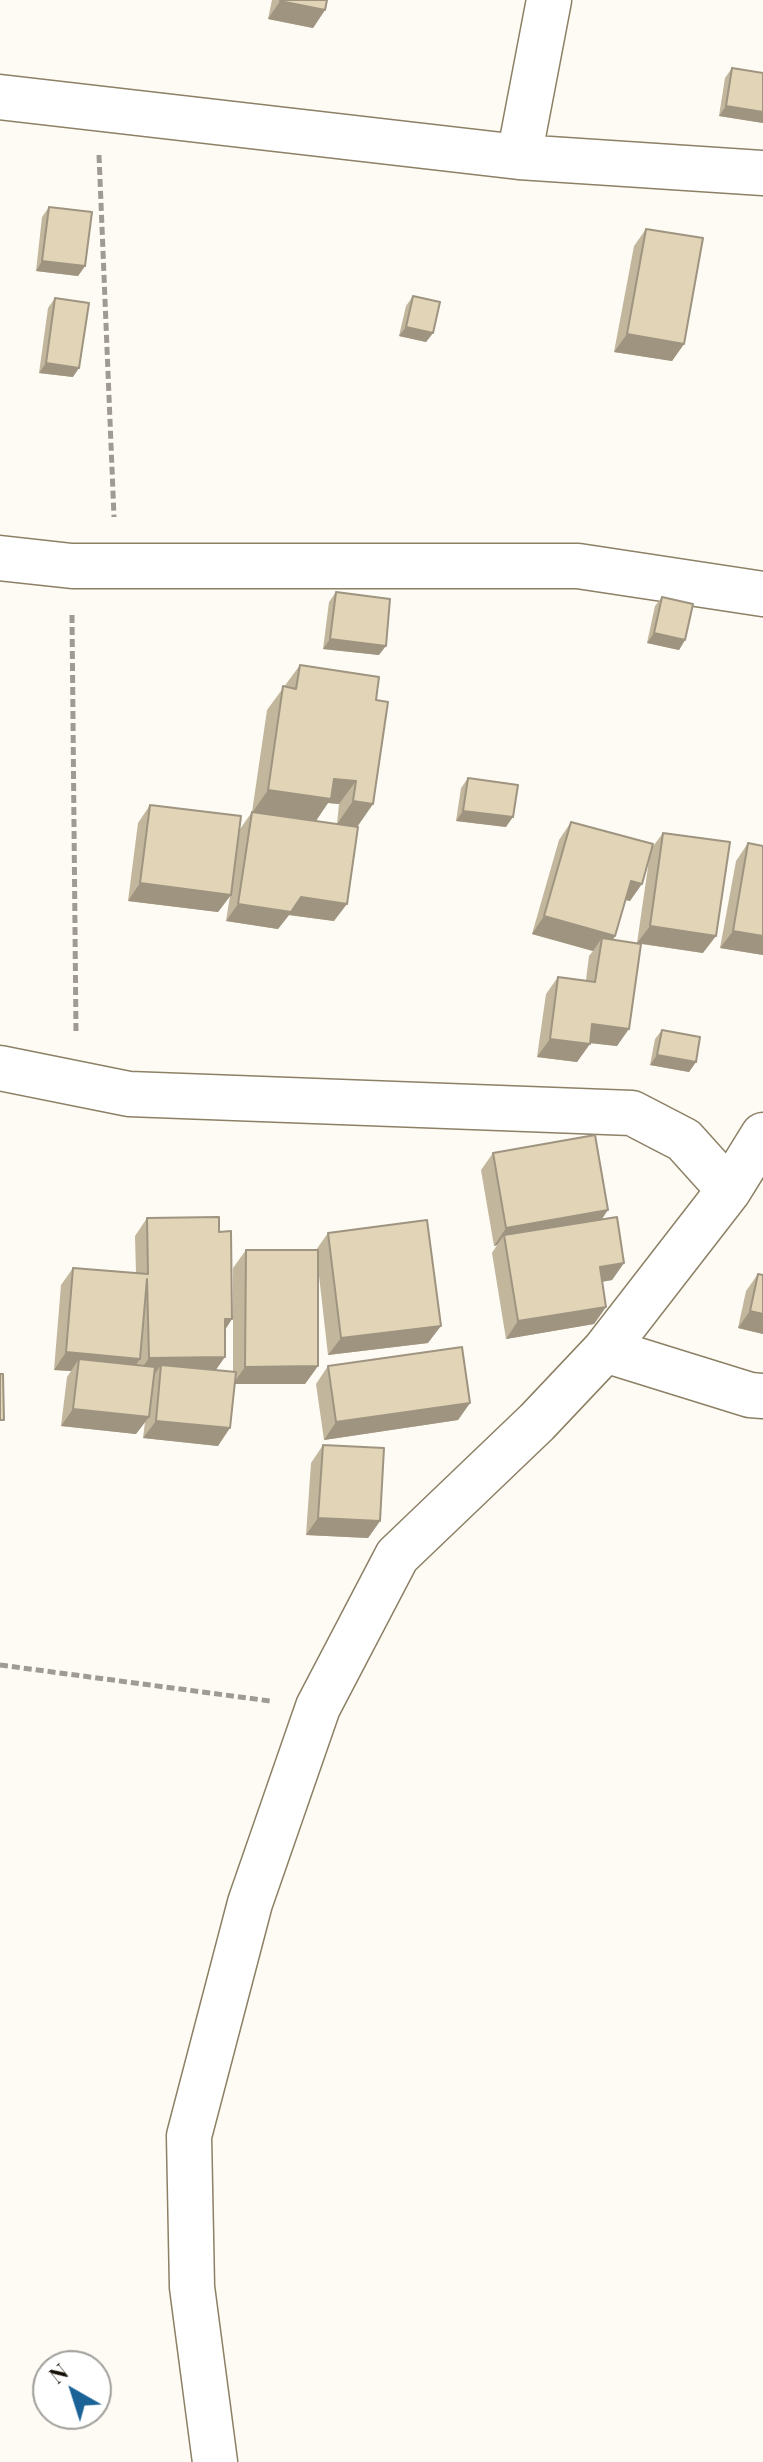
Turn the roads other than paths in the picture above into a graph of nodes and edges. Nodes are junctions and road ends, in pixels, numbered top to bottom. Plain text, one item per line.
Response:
1 (549, 0) edge
2 (0, 97) edge
3 (519, 157) junction
4 (763, 173) edge
5 (0, 558) edge
6 (763, 594) edge
7 (0, 1068) edge
8 (763, 1135) edge
9 (729, 1190) junction
10 (605, 1350) junction
11 (763, 1396) edge
12 (215, 2462) edge

1 - 3 street
2 - 3 street
3 - 4 street
5 - 6 street
7 - 9 street
8 - 9 street
9 - 10 street
10 - 11 street
10 - 12 street

